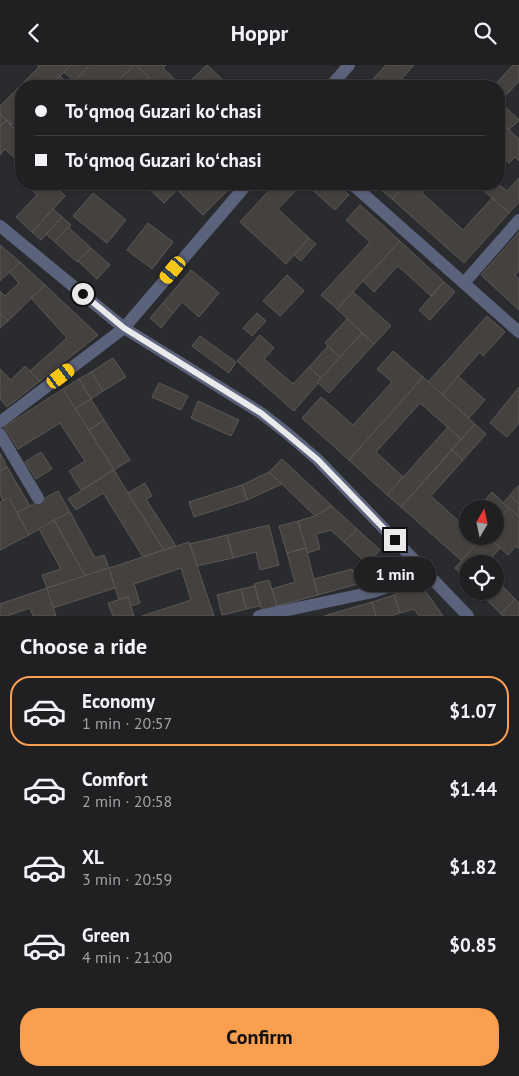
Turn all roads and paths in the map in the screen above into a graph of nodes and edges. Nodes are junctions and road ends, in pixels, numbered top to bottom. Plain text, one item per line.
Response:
1 (349, 65) edge
2 (336, 80) edge
3 (242, 190) edge
4 (359, 190) edge
5 (519, 221) edge
6 (0, 226) edge
7 (464, 283) junction
8 (124, 328) junction
9 (519, 332) edge
10 (0, 422) edge
11 (0, 434) edge
12 (38, 498) dead end
13 (421, 567) junction
14 (259, 616) edge
15 (468, 616) edge

1 - 2 street
3 - 8 street
4 - 7 street
5 - 7 street
6 - 8 street
7 - 9 street
8 - 10 street
8 - 13 street
11 - 12 street
13 - 14 street
13 - 15 street

